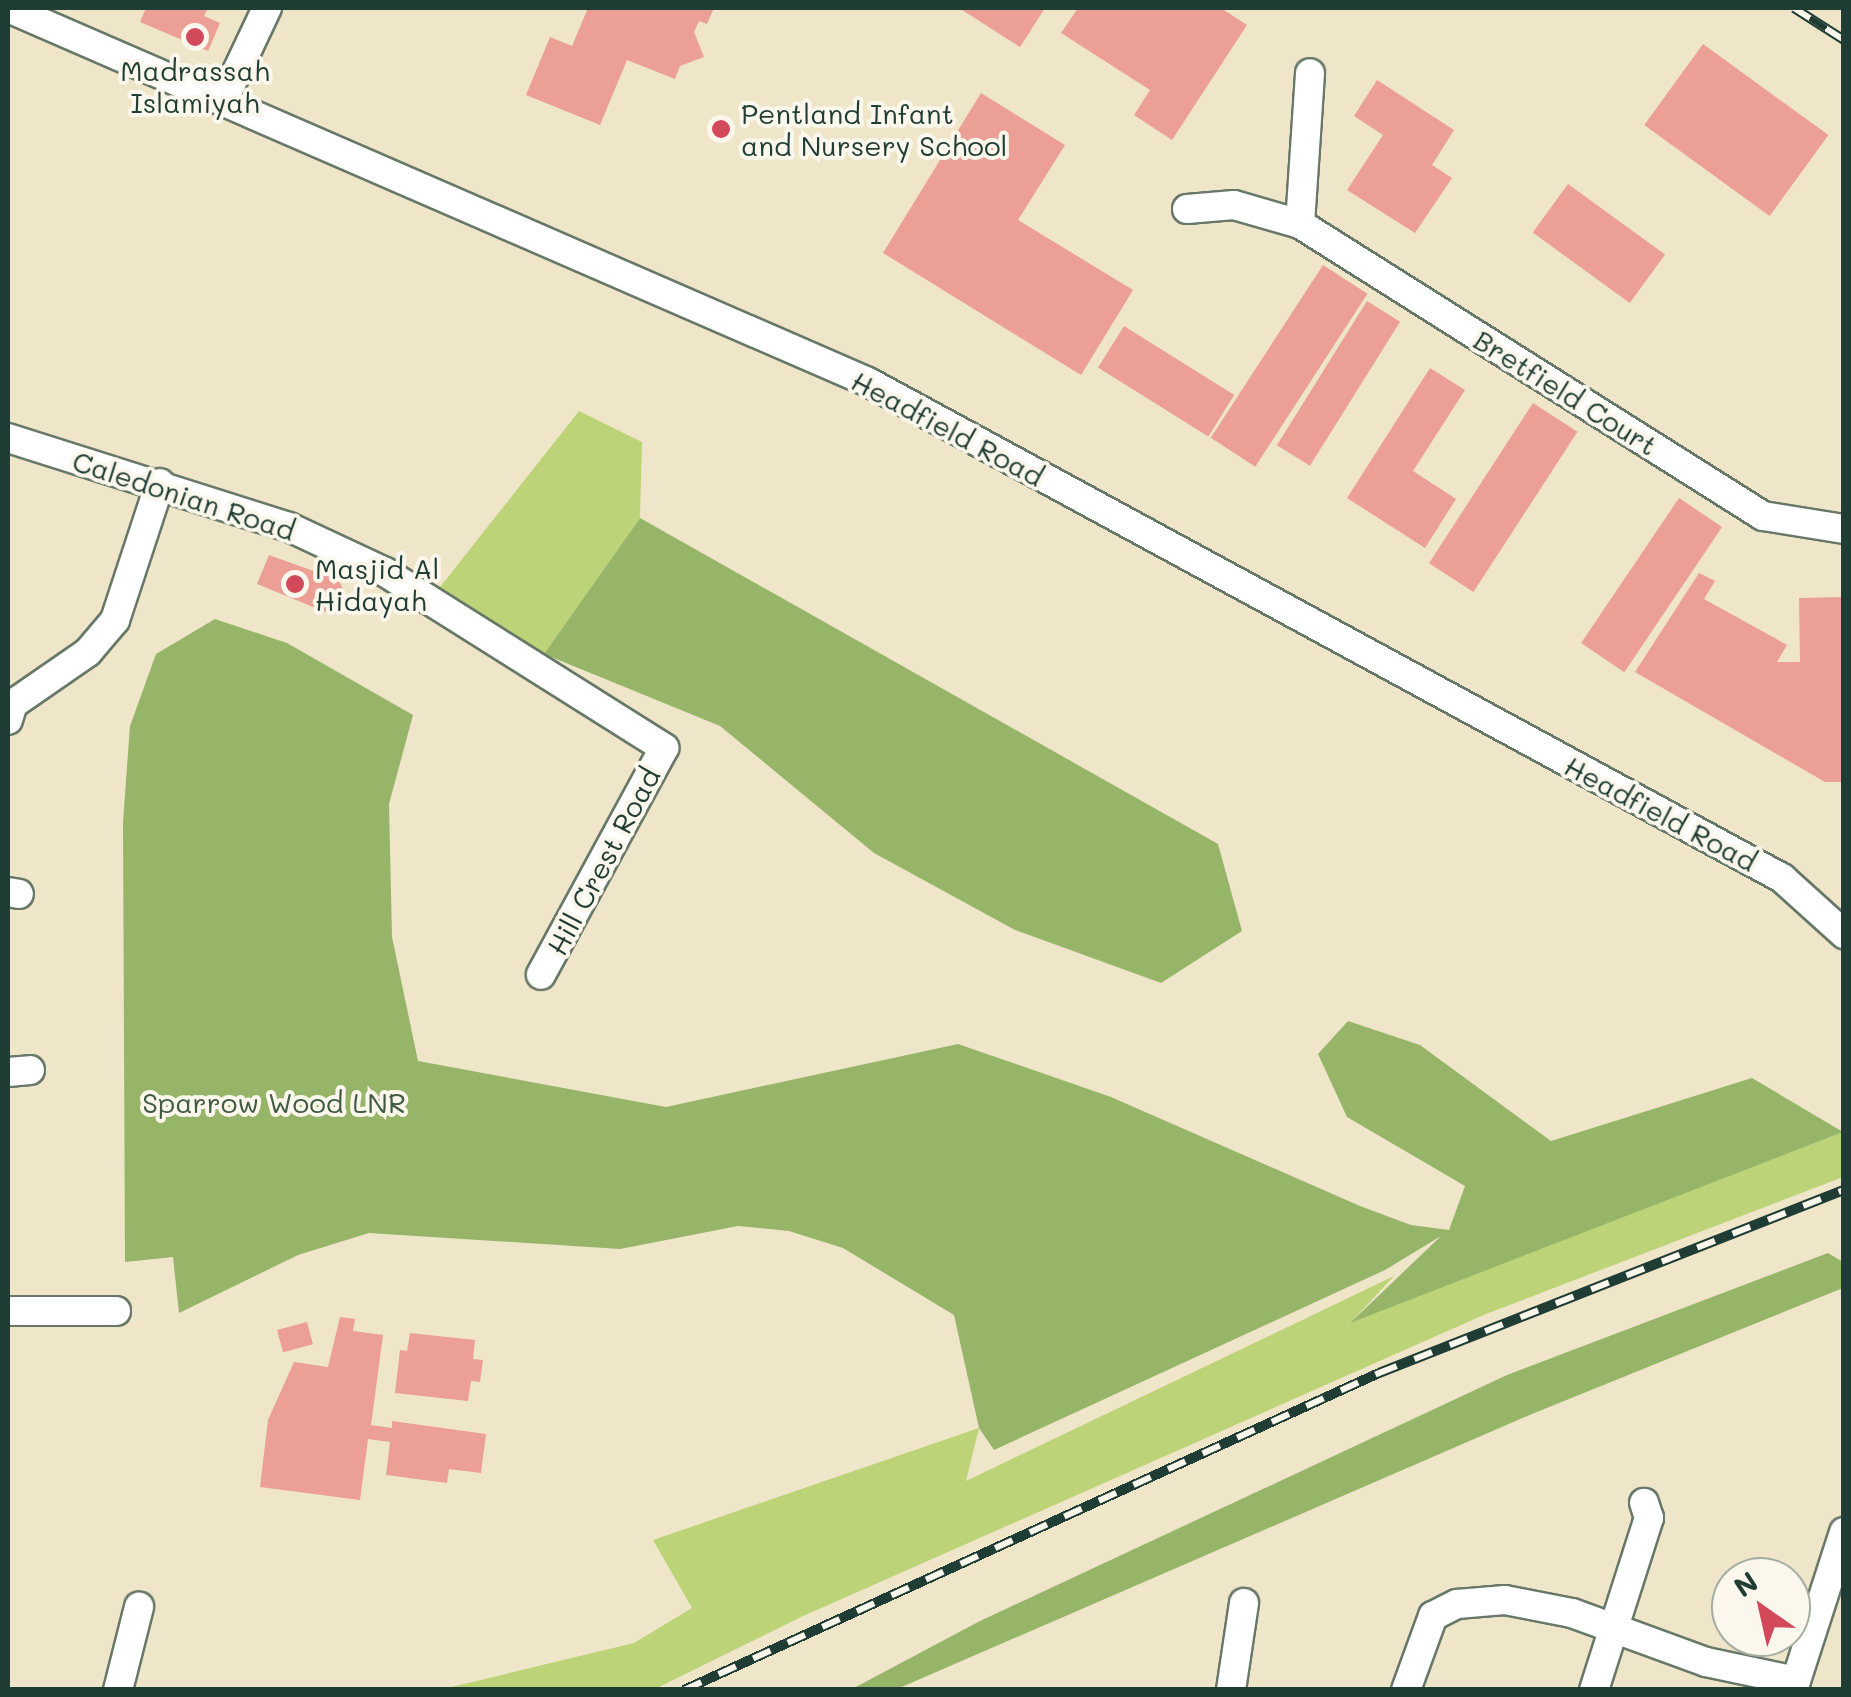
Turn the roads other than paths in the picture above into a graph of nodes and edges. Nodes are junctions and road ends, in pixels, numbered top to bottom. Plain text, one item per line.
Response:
1 (267, 8) edge
2 (21, 10) edge
3 (1310, 73) dead end
4 (223, 101) junction
5 (1187, 209) dead end
6 (1300, 224) junction
7 (8, 438) edge
8 (160, 483) junction
9 (1844, 529) edge
10 (9, 708) edge
11 (664, 748) joint
12 (1844, 934) edge
13 (542, 974) dead end
14 (116, 1311) dead end
15 (8, 1312) edge
16 (1644, 1504) dead end
17 (1844, 1532) edge
18 (1835, 1588) edge
19 (1244, 1603) dead end
20 (139, 1606) dead end
21 (1612, 1628) junction
22 (1795, 1685) edge
23 (118, 1690) edge
24 (1231, 1690) edge
25 (1406, 1690) edge
26 (1594, 1690) edge

1 - 4 street
2 - 4 street, Headfield Road
3 - 6 street
4 - 12 street, Headfield Road
5 - 6 street, Bretfield Court
6 - 9 street, Bretfield Court
7 - 8 street, Caledonian Road
8 - 10 street
8 - 11 street, Caledonian Road
11 - 13 street, Hill Crest Road
14 - 15 street
16 - 21 street
17 - 18 street
18 - 22 street
19 - 24 street
20 - 23 street
21 - 22 street
21 - 25 street
21 - 26 street

